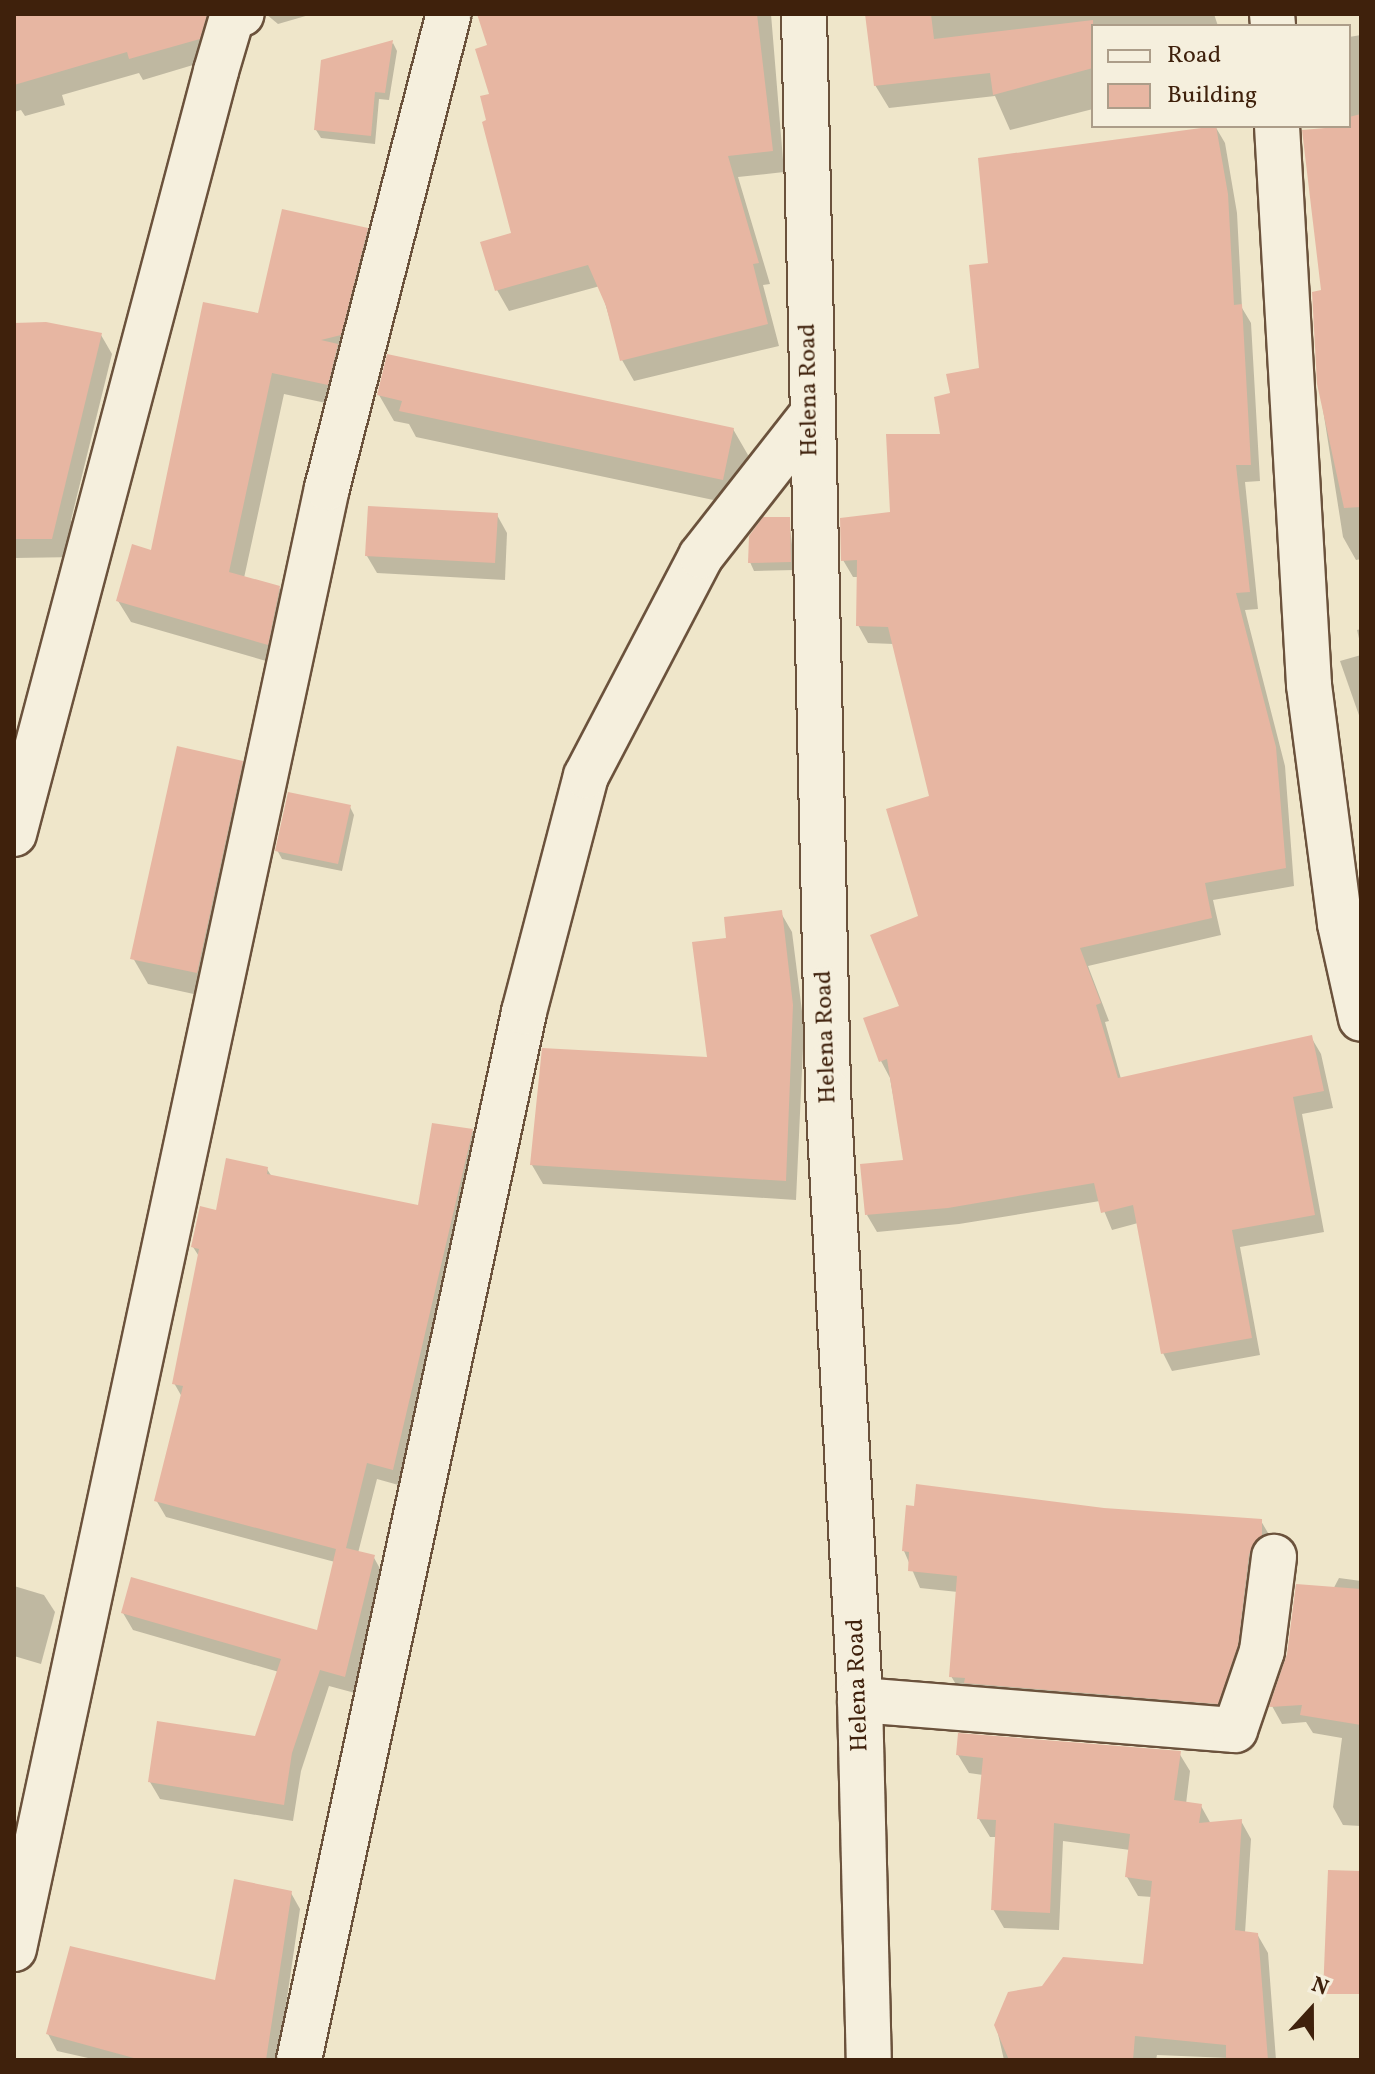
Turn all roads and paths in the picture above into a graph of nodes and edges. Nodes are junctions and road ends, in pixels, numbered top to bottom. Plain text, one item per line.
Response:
1 (449, 14) edge
2 (804, 14) edge
3 (235, 15) edge
4 (1277, 128) edge
5 (810, 417) junction
6 (14, 834) edge
7 (1361, 1019) edge
8 (1274, 1557) dead end
9 (860, 1700) junction
10 (14, 1949) edge
11 (299, 2060) edge
12 (869, 2060) edge

1 - 10 street
2 - 5 street, Helena Road
3 - 6 street
4 - 7 street
5 - 9 street, Helena Road
5 - 11 street
8 - 9 street
9 - 12 street, Helena Road

